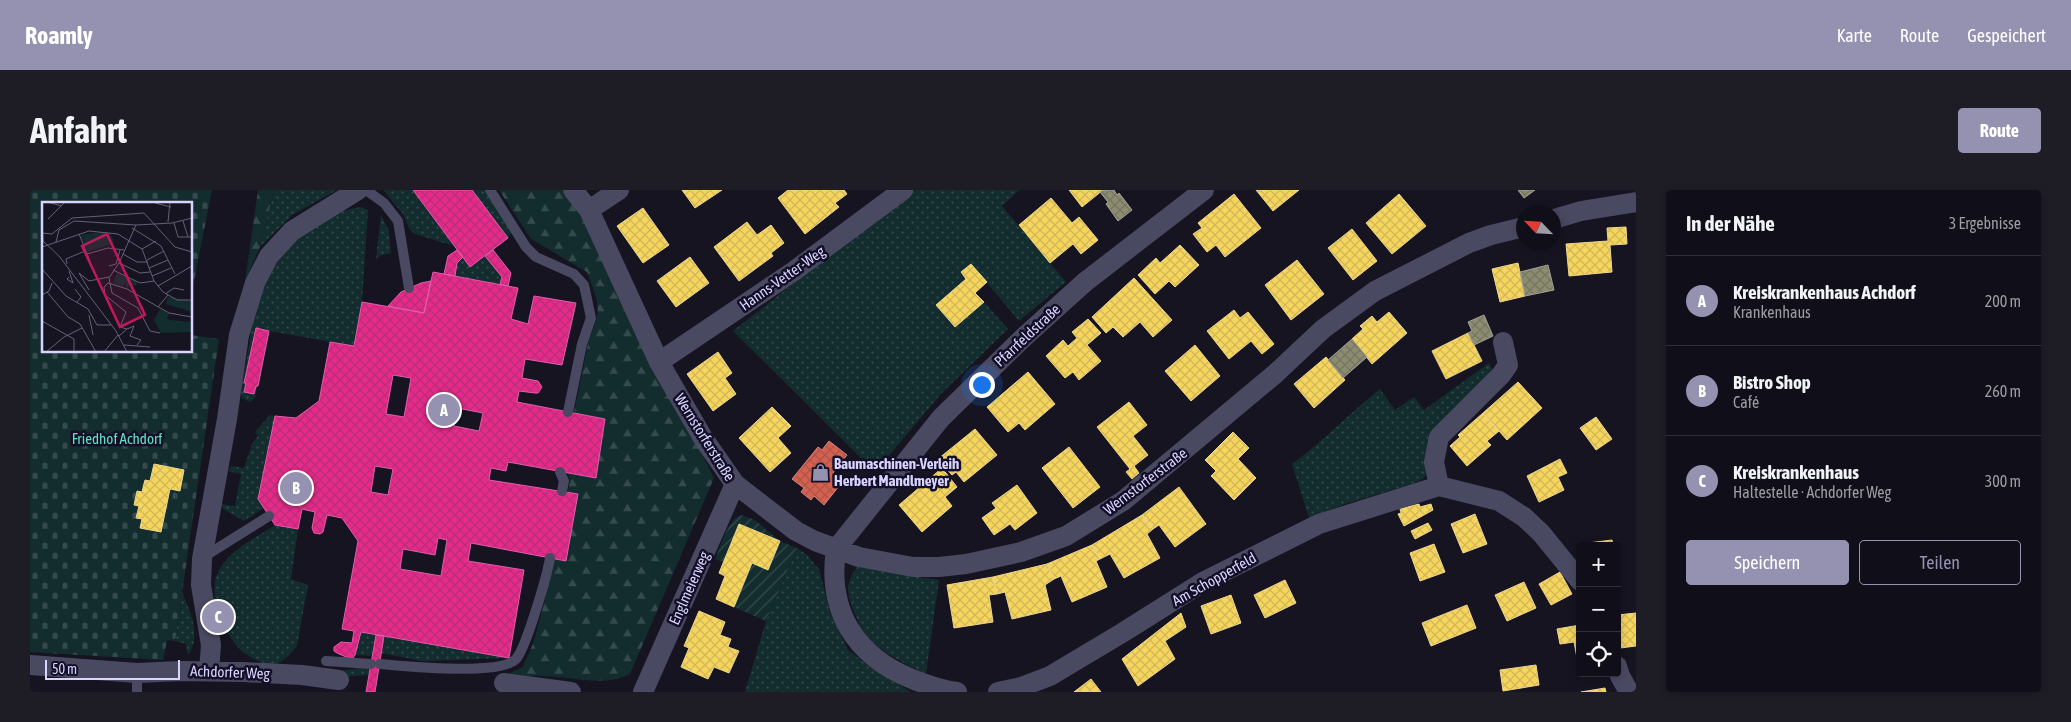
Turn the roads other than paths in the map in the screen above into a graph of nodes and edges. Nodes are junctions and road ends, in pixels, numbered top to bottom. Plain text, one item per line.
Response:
1 (358, 190) edge
2 (366, 190) edge
3 (490, 190) edge
4 (573, 190) edge
5 (619, 190) edge
6 (903, 190) edge
7 (1204, 190) edge
8 (1636, 202) edge
9 (589, 210) junction
10 (1561, 217) edge
11 (1516, 229) edge
12 (409, 288) dead end
13 (1503, 342) dead end
14 (659, 362) junction
15 (568, 412) dead end
16 (560, 472) dead end
17 (735, 484) junction
18 (1439, 486) junction
19 (562, 491) dead end
20 (269, 516) dead end
21 (836, 549) junction
22 (550, 558) dead end
23 (202, 559) junction
24 (1576, 576) edge
25 (326, 661) dead end
26 (30, 665) edge
27 (209, 670) junction
28 (1621, 677) edge
29 (339, 680) dead end
30 (137, 682) edge
31 (504, 683) dead end
32 (571, 692) edge
33 (643, 692) edge
34 (957, 692) edge
35 (998, 692) edge
36 (1629, 692) edge

1 - 23 street
2 - 12 lane
3 - 15 lane
4 - 9 street, Wernstorferstraße
5 - 9 street
6 - 14 street, Hanns-Vetter-Weg
7 - 21 street, Pfarrfeldstraße
8 - 10 street
9 - 14 street, Wernstorferstraße
11 - 21 street, Wernstorferstraße
13 - 18 street
14 - 17 street, Wernstorferstraße
16 - 19 lane
17 - 21 street, Wernstorferstraße
17 - 33 street, Englmeierweg
18 - 24 street
18 - 35 street, Am Schopperfeld
20 - 23 lane
21 - 34 street
22 - 25 lane
23 - 27 street
26 - 30 street, Achdorfer Weg
27 - 29 street, Achdorfer Weg
27 - 30 street, Achdorfer Weg
28 - 36 street
31 - 32 street

